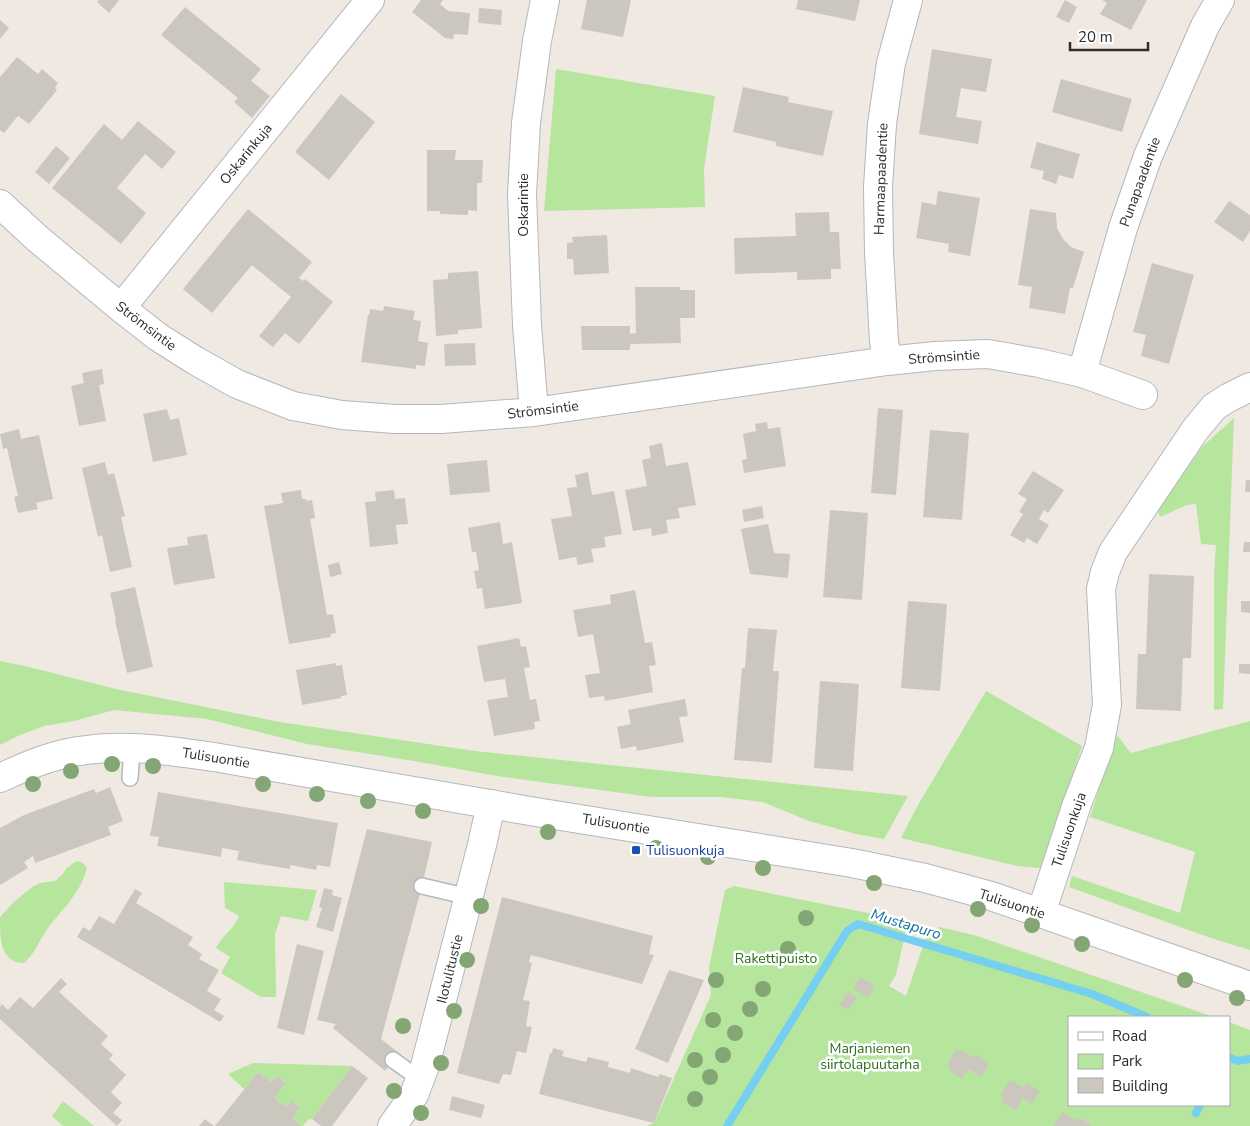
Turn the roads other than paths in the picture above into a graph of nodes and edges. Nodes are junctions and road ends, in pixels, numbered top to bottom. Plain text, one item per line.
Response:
1 (370, 0) edge
2 (545, 0) edge
3 (908, 0) edge
4 (1220, 0) edge
5 (0, 204) edge
6 (121, 308) junction
7 (886, 361) junction
8 (1082, 373) junction
9 (1250, 387) edge
10 (1143, 394) dead end
11 (534, 412) junction
12 (132, 749) junction
13 (0, 778) edge
14 (130, 778) dead end
15 (491, 804) junction
16 (422, 886) dead end
17 (469, 897) junction
18 (1041, 913) junction
19 (1250, 986) edge
20 (393, 1060) dead end
21 (421, 1080) junction
22 (392, 1126) edge

1 - 6 street, Oskarinkuja
2 - 11 street, Oskarintie
3 - 7 street, Harmaapaadentie
4 - 8 street, Punapaadentie
5 - 6 street, Strömsintie
6 - 11 street, Strömsintie
7 - 8 street, Strömsintie
7 - 11 street, Strömsintie
8 - 10 street, Strömsintie
9 - 18 street, Tulisuonkuja
12 - 13 street, Tulisuontie
12 - 14 lane
12 - 15 street, Tulisuontie
15 - 17 street, Ilotulitustie
15 - 18 street, Tulisuontie
16 - 17 lane
17 - 21 street, Ilotulitustie
18 - 19 street, Tulisuontie
20 - 21 lane
21 - 22 street, Ilotulitustie

